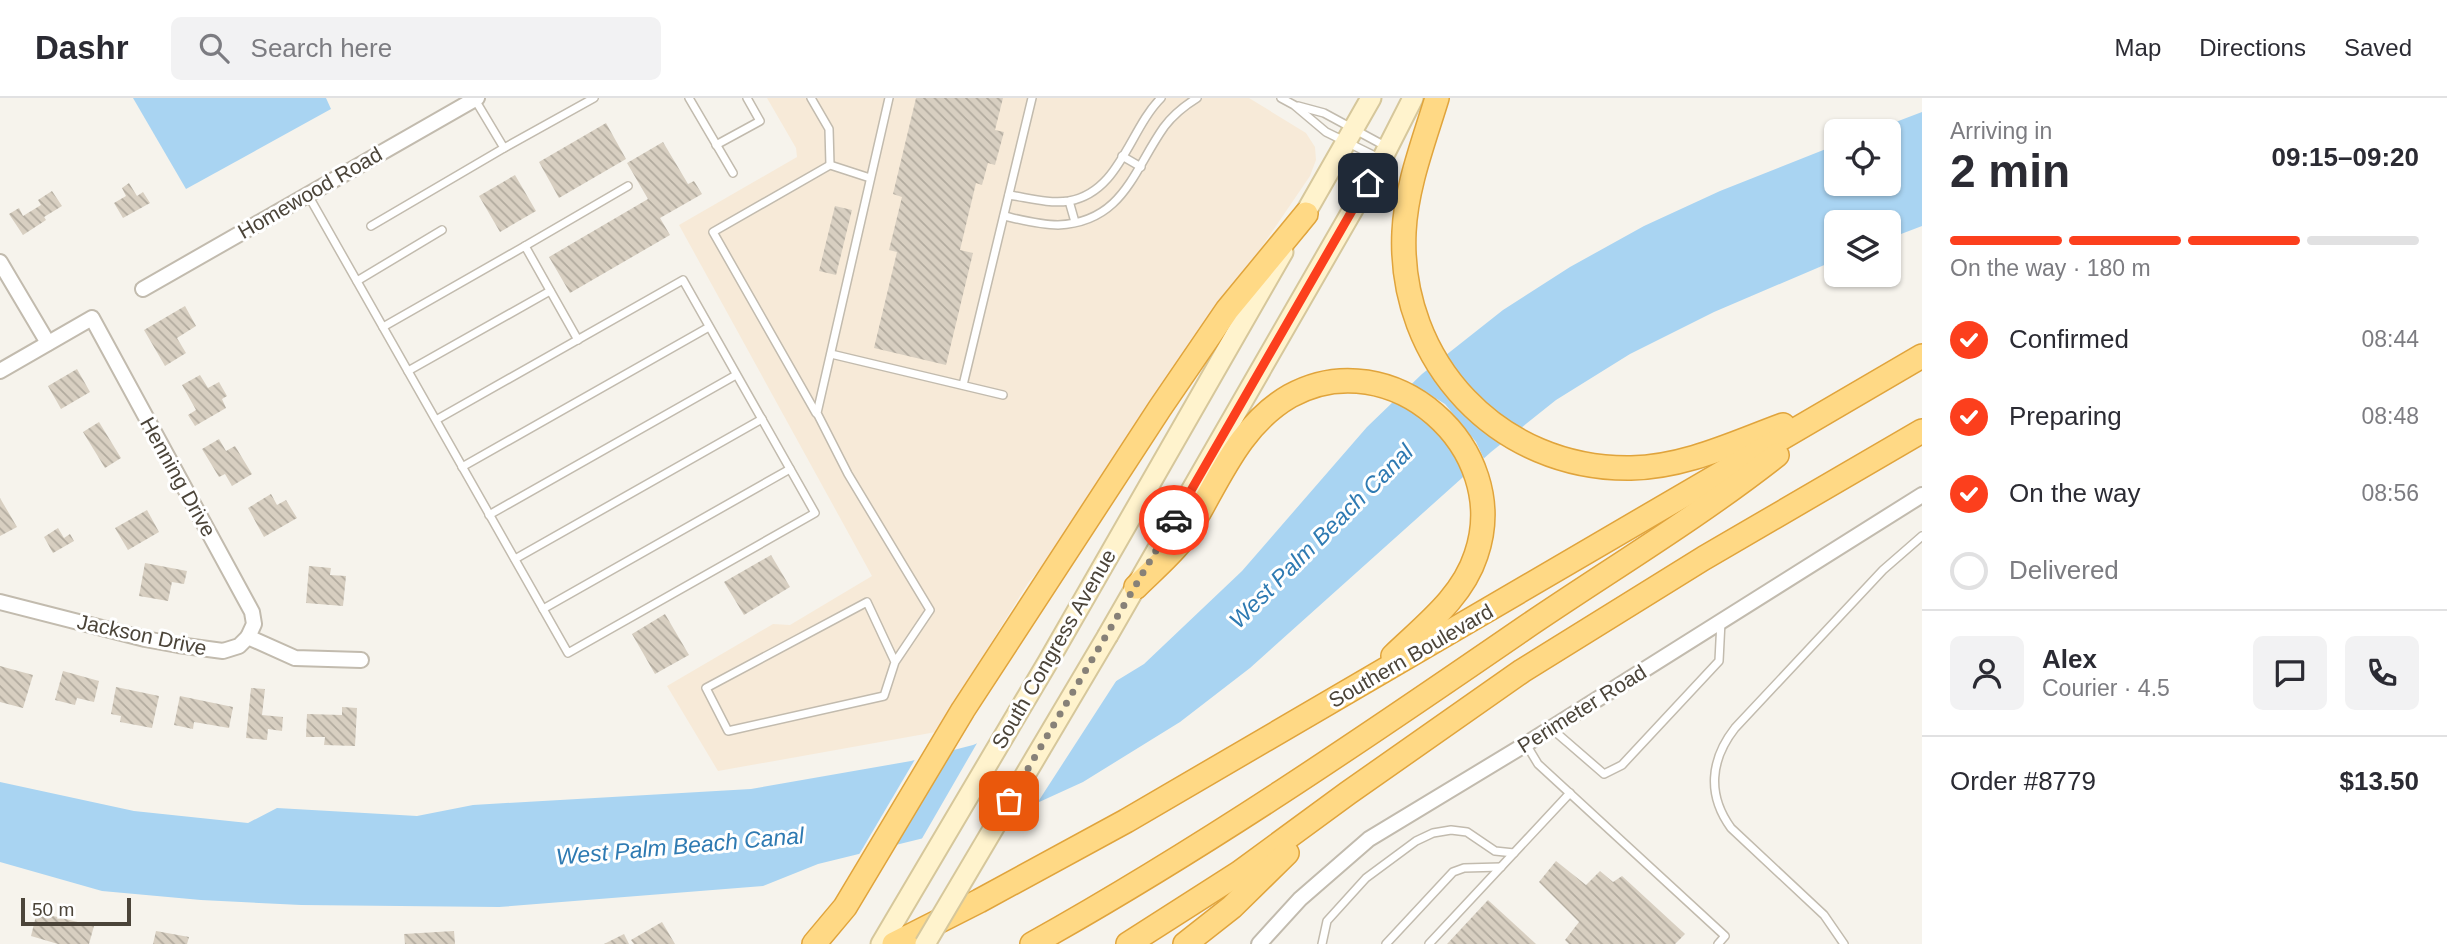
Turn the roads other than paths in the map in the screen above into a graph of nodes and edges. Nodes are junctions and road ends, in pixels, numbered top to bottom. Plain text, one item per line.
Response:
1 (475, 98) edge
2 (594, 98) edge
3 (689, 98) edge
4 (747, 98) edge
5 (812, 98) edge
6 (889, 98) edge
7 (1032, 98) edge
8 (1161, 98) edge
9 (1197, 98) edge
10 (1281, 98) edge
11 (1371, 98) edge
12 (1413, 98) edge
13 (1437, 98) edge
14 (1294, 105) junction
15 (1351, 136) junction
16 (716, 145) junction
17 (504, 148) junction
18 (1385, 154) junction
19 (1122, 156) junction
20 (830, 165) junction
21 (1141, 167) junction
22 (733, 173) dead end
23 (870, 178) junction
24 (628, 186) dead end
25 (308, 195) junction
26 (1009, 195) junction
27 (1069, 201) junction
28 (1306, 214) junction
29 (1004, 216) junction
30 (1075, 222) junction
31 (370, 226) dead end
32 (442, 230) dead end
33 (525, 246) junction
34 (0, 262) edge
35 (357, 281) junction
36 (143, 289) dead end
37 (550, 291) junction
38 (383, 327) junction
39 (709, 327) junction
40 (578, 340) junction
41 (48, 342) junction
42 (831, 354) junction
43 (1922, 356) edge
44 (0, 371) edge
45 (408, 371) junction
46 (736, 375) junction
47 (963, 385) junction
48 (1003, 395) dead end
49 (1843, 402) junction
50 (817, 413) junction
51 (762, 419) junction
52 (436, 420) junction
53 (1922, 431) edge
54 (463, 467) junction
55 (790, 469) junction
56 (1922, 495) edge
57 (489, 515) junction
58 (1922, 536) edge
59 (515, 559) junction
60 (1136, 587) junction
61 (0, 602) edge
62 (543, 609) junction
63 (1722, 620) junction
64 (248, 637) junction
65 (361, 660) dead end
66 (895, 662) junction
67 (1363, 684) junction
68 (1551, 728) junction
69 (1526, 744) junction
70 (1348, 793) junction
71 (1570, 793) junction
72 (1514, 853) junction
73 (1501, 867) junction
74 (814, 944) edge
75 (881, 944) edge
76 (894, 944) edge
77 (925, 944) edge
78 (1032, 944) edge
79 (1128, 944) edge
80 (1185, 944) edge
81 (1259, 944) edge
82 (1322, 944) edge
83 (1386, 944) edge
84 (1429, 944) edge
85 (1718, 944) edge
86 (1844, 944) edge

1 - 17 lane
1 - 25 street, Homewood Road
2 - 17 lane
3 - 16 lane
4 - 16 lane
5 - 20 lane
6 - 23 lane
7 - 26 lane
8 - 19 lane
9 - 21 lane
10 - 14 lane
11 - 15 main road, South Congress Avenue
12 - 18 main road, South Congress Avenue
13 - 49 highway
14 - 15 lane
14 - 15 lane
15 - 18 lane
15 - 18 lane
15 - 28 main road, South Congress Avenue
16 - 22 lane
17 - 31 lane
18 - 60 main road, South Congress Avenue
19 - 21 lane
19 - 27 lane
20 - 23 lane
20 - 50 lane
21 - 30 lane
23 - 42 lane
24 - 33 lane
25 - 35 lane
25 - 36 street, Homewood Road
26 - 27 lane
26 - 29 lane
27 - 30 lane
28 - 74 highway
28 - 75 main road, South Congress Avenue
29 - 30 lane
29 - 47 lane
32 - 35 lane
33 - 37 lane
33 - 38 lane
34 - 41 street
35 - 38 lane
37 - 40 lane
37 - 45 lane
38 - 45 lane
39 - 40 lane
39 - 46 lane
39 - 54 lane
40 - 52 lane
41 - 44 street
41 - 64 street, Henning Drive
42 - 47 lane
42 - 50 lane
43 - 49 highway, Southern Boulevard
45 - 52 lane
46 - 51 lane
46 - 57 lane
47 - 48 lane
49 - 67 highway, Southern Boulevard
49 - 78 highway
50 - 66 lane
51 - 55 lane
51 - 59 lane
52 - 54 lane
53 - 70 highway
54 - 57 lane
55 - 62 lane
55 - 62 lane
56 - 63 street, Perimeter Road
57 - 59 lane
58 - 86 lane
59 - 62 lane
60 - 67 highway
60 - 77 main road, South Congress Avenue, bridge
61 - 64 street, Jackson Drive
63 - 68 street, Perimeter Road
63 - 68 lane
64 - 65 street
66 - 66 lane
67 - 76 highway, Southern Boulevard
68 - 69 street, Perimeter Road
69 - 71 lane
69 - 81 street, Perimeter Road
70 - 79 highway
70 - 80 highway
71 - 72 lane
71 - 85 lane
72 - 73 lane
72 - 82 lane
73 - 83 lane
73 - 84 lane

